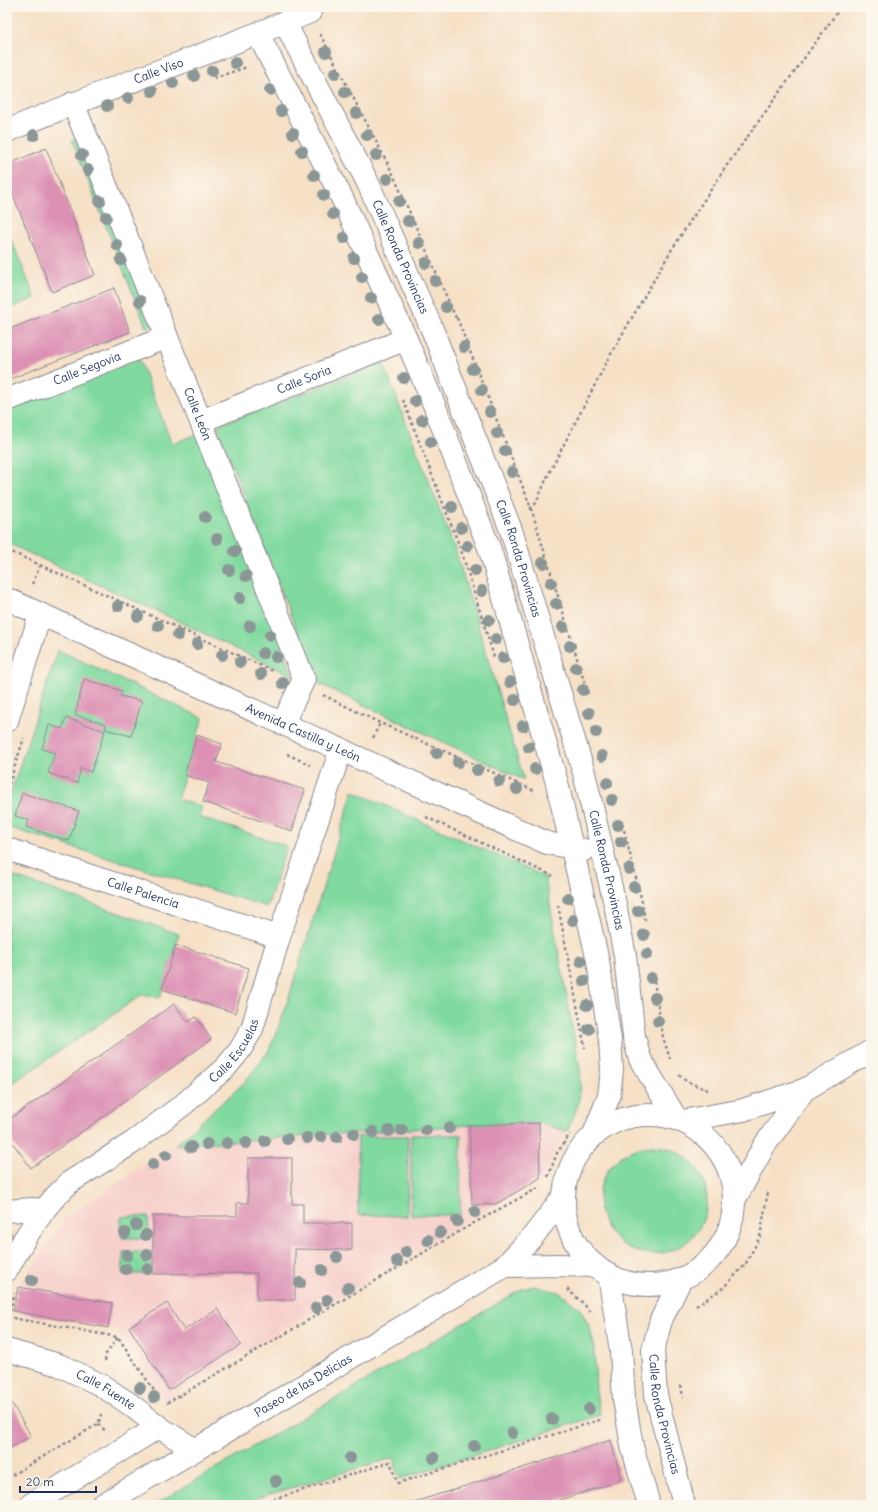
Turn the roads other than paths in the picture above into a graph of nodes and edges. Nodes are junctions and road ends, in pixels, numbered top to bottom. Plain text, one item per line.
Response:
1 (310, 12) dead end
2 (285, 23) junction
3 (258, 34) junction
4 (73, 103) junction
5 (7, 131) edge
6 (167, 337) junction
7 (406, 339) junction
8 (7, 400) edge
9 (201, 421) junction
10 (7, 599) edge
11 (40, 615) junction
12 (7, 721) edge
13 (283, 723) junction
14 (341, 749) junction
15 (572, 847) junction
16 (7, 849) edge
17 (603, 854) junction
18 (279, 936) junction
19 (871, 1051) edge
20 (804, 1090) junction
21 (679, 1120) junction
22 (594, 1134) junction
23 (564, 1196) junction
24 (735, 1199) junction
25 (44, 1210) junction
26 (7, 1211) edge
27 (505, 1266) junction
28 (7, 1270) edge
29 (603, 1271) junction
30 (681, 1279) junction
31 (7, 1350) edge
32 (159, 1427) junction
33 (195, 1450) junction
34 (30, 1505) edge
35 (102, 1505) edge
36 (649, 1505) edge
37 (684, 1505) edge

1 - 2 street, Calle Viso
2 - 3 street, Calle Viso
2 - 17 street, Calle Ronda Provincias
3 - 4 street, Calle Viso
3 - 7 street, Calle Ronda Provincias
4 - 5 street, Calle Viso
4 - 6 street, Calle León
6 - 8 street, Calle Segovia
6 - 9 street, Calle León
7 - 9 street, Calle Soria
7 - 15 street, Calle Ronda Provincias
9 - 13 street, Calle León
10 - 11 street, Avenida Castilla y León
11 - 12 street
11 - 13 street, Avenida Castilla y León
13 - 14 street, Avenida Castilla y León
14 - 15 street, Avenida Castilla y León
14 - 18 street, Calle Escuelas
15 - 17 street, Avenida Castilla y León
15 - 22 street, Calle Ronda Provincias
16 - 18 street, Calle Palencia
17 - 21 street, Calle Ronda Provincias
18 - 25 street, Calle Escuelas
19 - 20 street
20 - 21 street
20 - 24 street
21 - 22 street
21 - 24 street
22 - 23 street
23 - 27 street, Paseo de las Delicias
23 - 29 street
24 - 30 street
25 - 26 street
25 - 28 street, Calle Escuelas
27 - 29 street, Paseo de las Delicias
27 - 33 street, Paseo de las Delicias
29 - 30 street
29 - 36 street
30 - 37 street, Calle Ronda Provincias
31 - 32 street, Calle Fuente
32 - 33 street, Calle Fuente
32 - 34 street
33 - 35 street, Paseo de las Delicias

